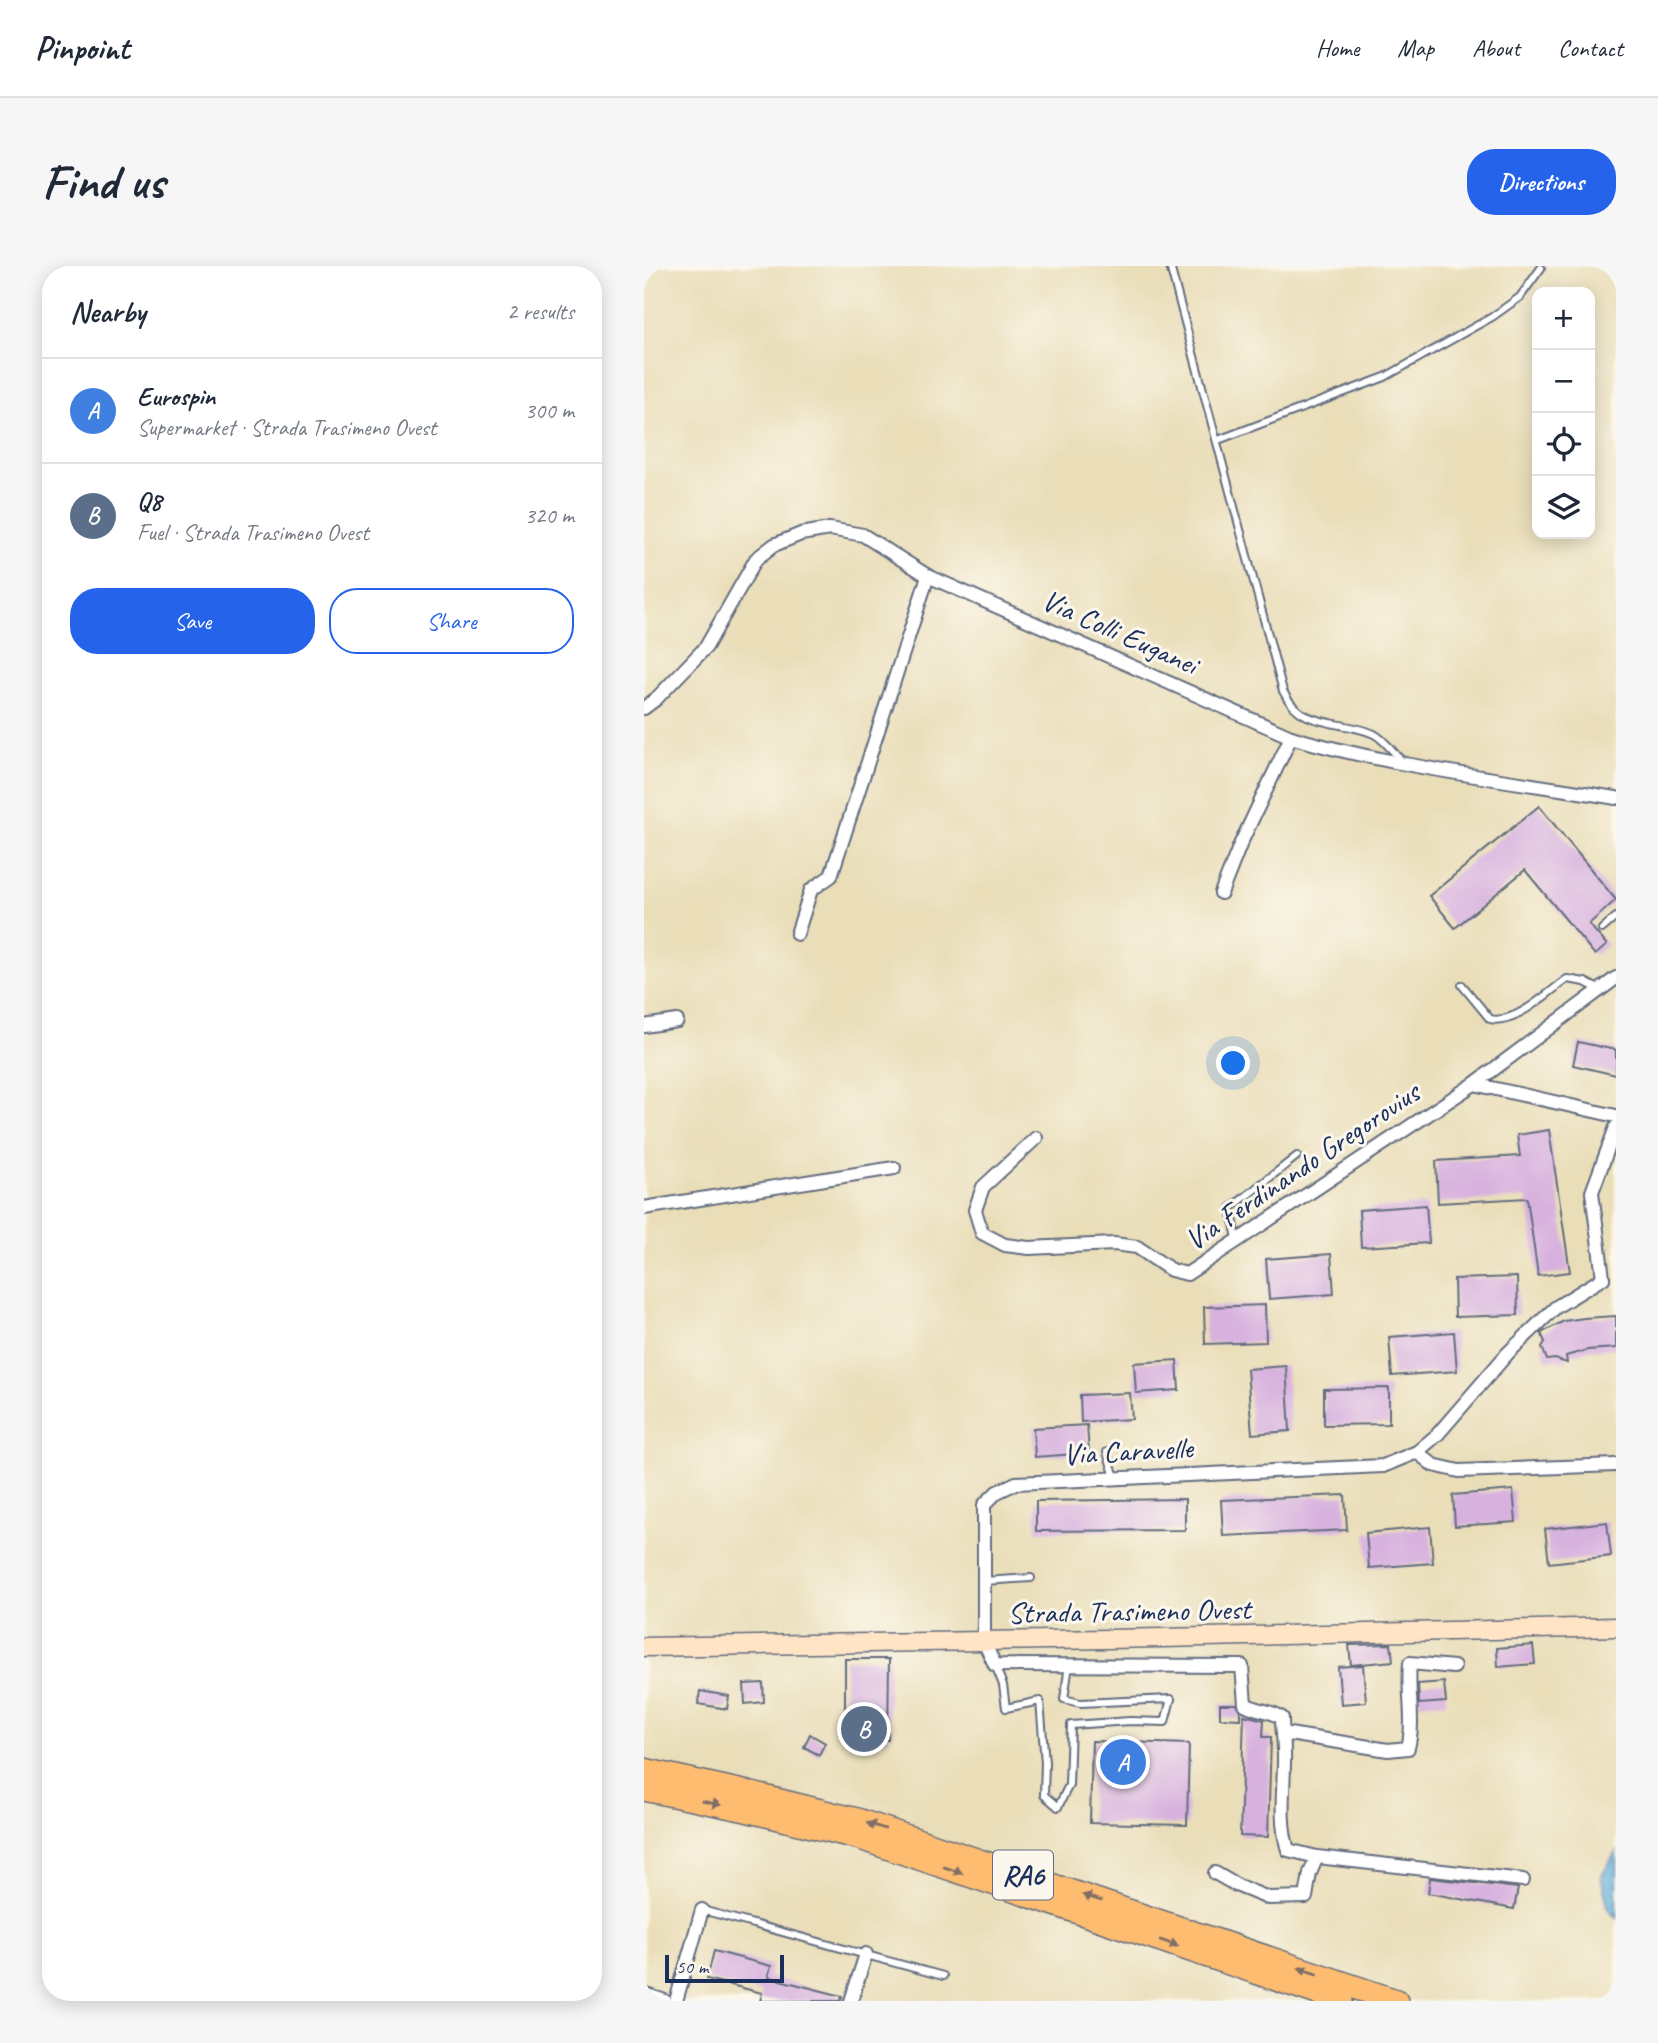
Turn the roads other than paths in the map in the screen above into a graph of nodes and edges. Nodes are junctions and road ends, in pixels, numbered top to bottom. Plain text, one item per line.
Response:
1 (1170, 266) edge
2 (1541, 268) dead end
3 (1218, 440) junction
4 (928, 576) junction
5 (644, 708) edge
6 (1291, 737) junction
7 (1403, 762) junction
8 (1616, 798) edge
9 (1221, 893) dead end
10 (1616, 917) edge
11 (1602, 929) dead end
12 (797, 934) dead end
13 (1616, 978) edge
14 (1462, 985) dead end
15 (1601, 990) junction
16 (677, 1021) dead end
17 (644, 1026) edge
18 (1474, 1084) junction
19 (1616, 1116) edge
20 (1616, 1127) edge
21 (1036, 1138) dead end
22 (1297, 1156) dead end
23 (894, 1168) dead end
24 (644, 1208) edge
25 (1237, 1239) junction
26 (1609, 1278) edge
27 (1107, 1452) dead end
28 (1417, 1452) junction
29 (1616, 1465) edge
30 (1115, 1478) junction
31 (1031, 1578) dead end
32 (984, 1581) junction
33 (1616, 1627) edge
34 (984, 1642) junction
35 (644, 1647) edge
36 (995, 1665) junction
37 (1069, 1665) junction
38 (1454, 1667) dead end
39 (1283, 1733) junction
40 (644, 1770) edge
41 (644, 1789) edge
42 (1317, 1857) junction
43 (1215, 1873) dead end
44 (1523, 1880) dead end
45 (702, 1910) joint
46 (866, 1954) junction
47 (943, 1976) dead end
48 (644, 1994) edge
49 (665, 2001) edge
50 (676, 2001) edge
51 (851, 2001) edge
52 (1341, 2001) edge
53 (1396, 2001) edge

1 - 3 lane
2 - 3 lane
3 - 7 lane
4 - 5 street, Via Colli Euganei
4 - 6 street, Via Colli Euganei
4 - 12 street
6 - 7 street, Via Colli Euganei
6 - 9 street
7 - 8 street, Via Colli Euganei
10 - 11 lane
13 - 15 street, Via Ferdinando Gregorovius
14 - 15 lane
15 - 18 street, Via Ferdinando Gregorovius
16 - 17 street
18 - 19 street
18 - 25 street, Via Ferdinando Gregorovius
20 - 26 street
21 - 25 street, Via Ferdinando Gregorovius
22 - 25 lane
23 - 24 street
26 - 28 street, Via Caravelle
27 - 30 lane
28 - 29 street
28 - 30 street, Via Caravelle
30 - 32 street, Via Caravelle
31 - 32 lane
32 - 34 street, Via Caravelle
33 - 34 main road, Strada Trasimeno Ovest
34 - 35 main road, Strada Trasimeno Ovest
34 - 36 street
36 - 37 street
36 - 37 lane
37 - 39 street
38 - 39 street
39 - 42 street
53 -> 40 highway, RA6
41 -> 52 highway, RA6
42 - 43 street
42 - 44 street
45 - 46 lane
45 - 50 street
46 - 47 lane
46 - 51 street
48 - 49 street

